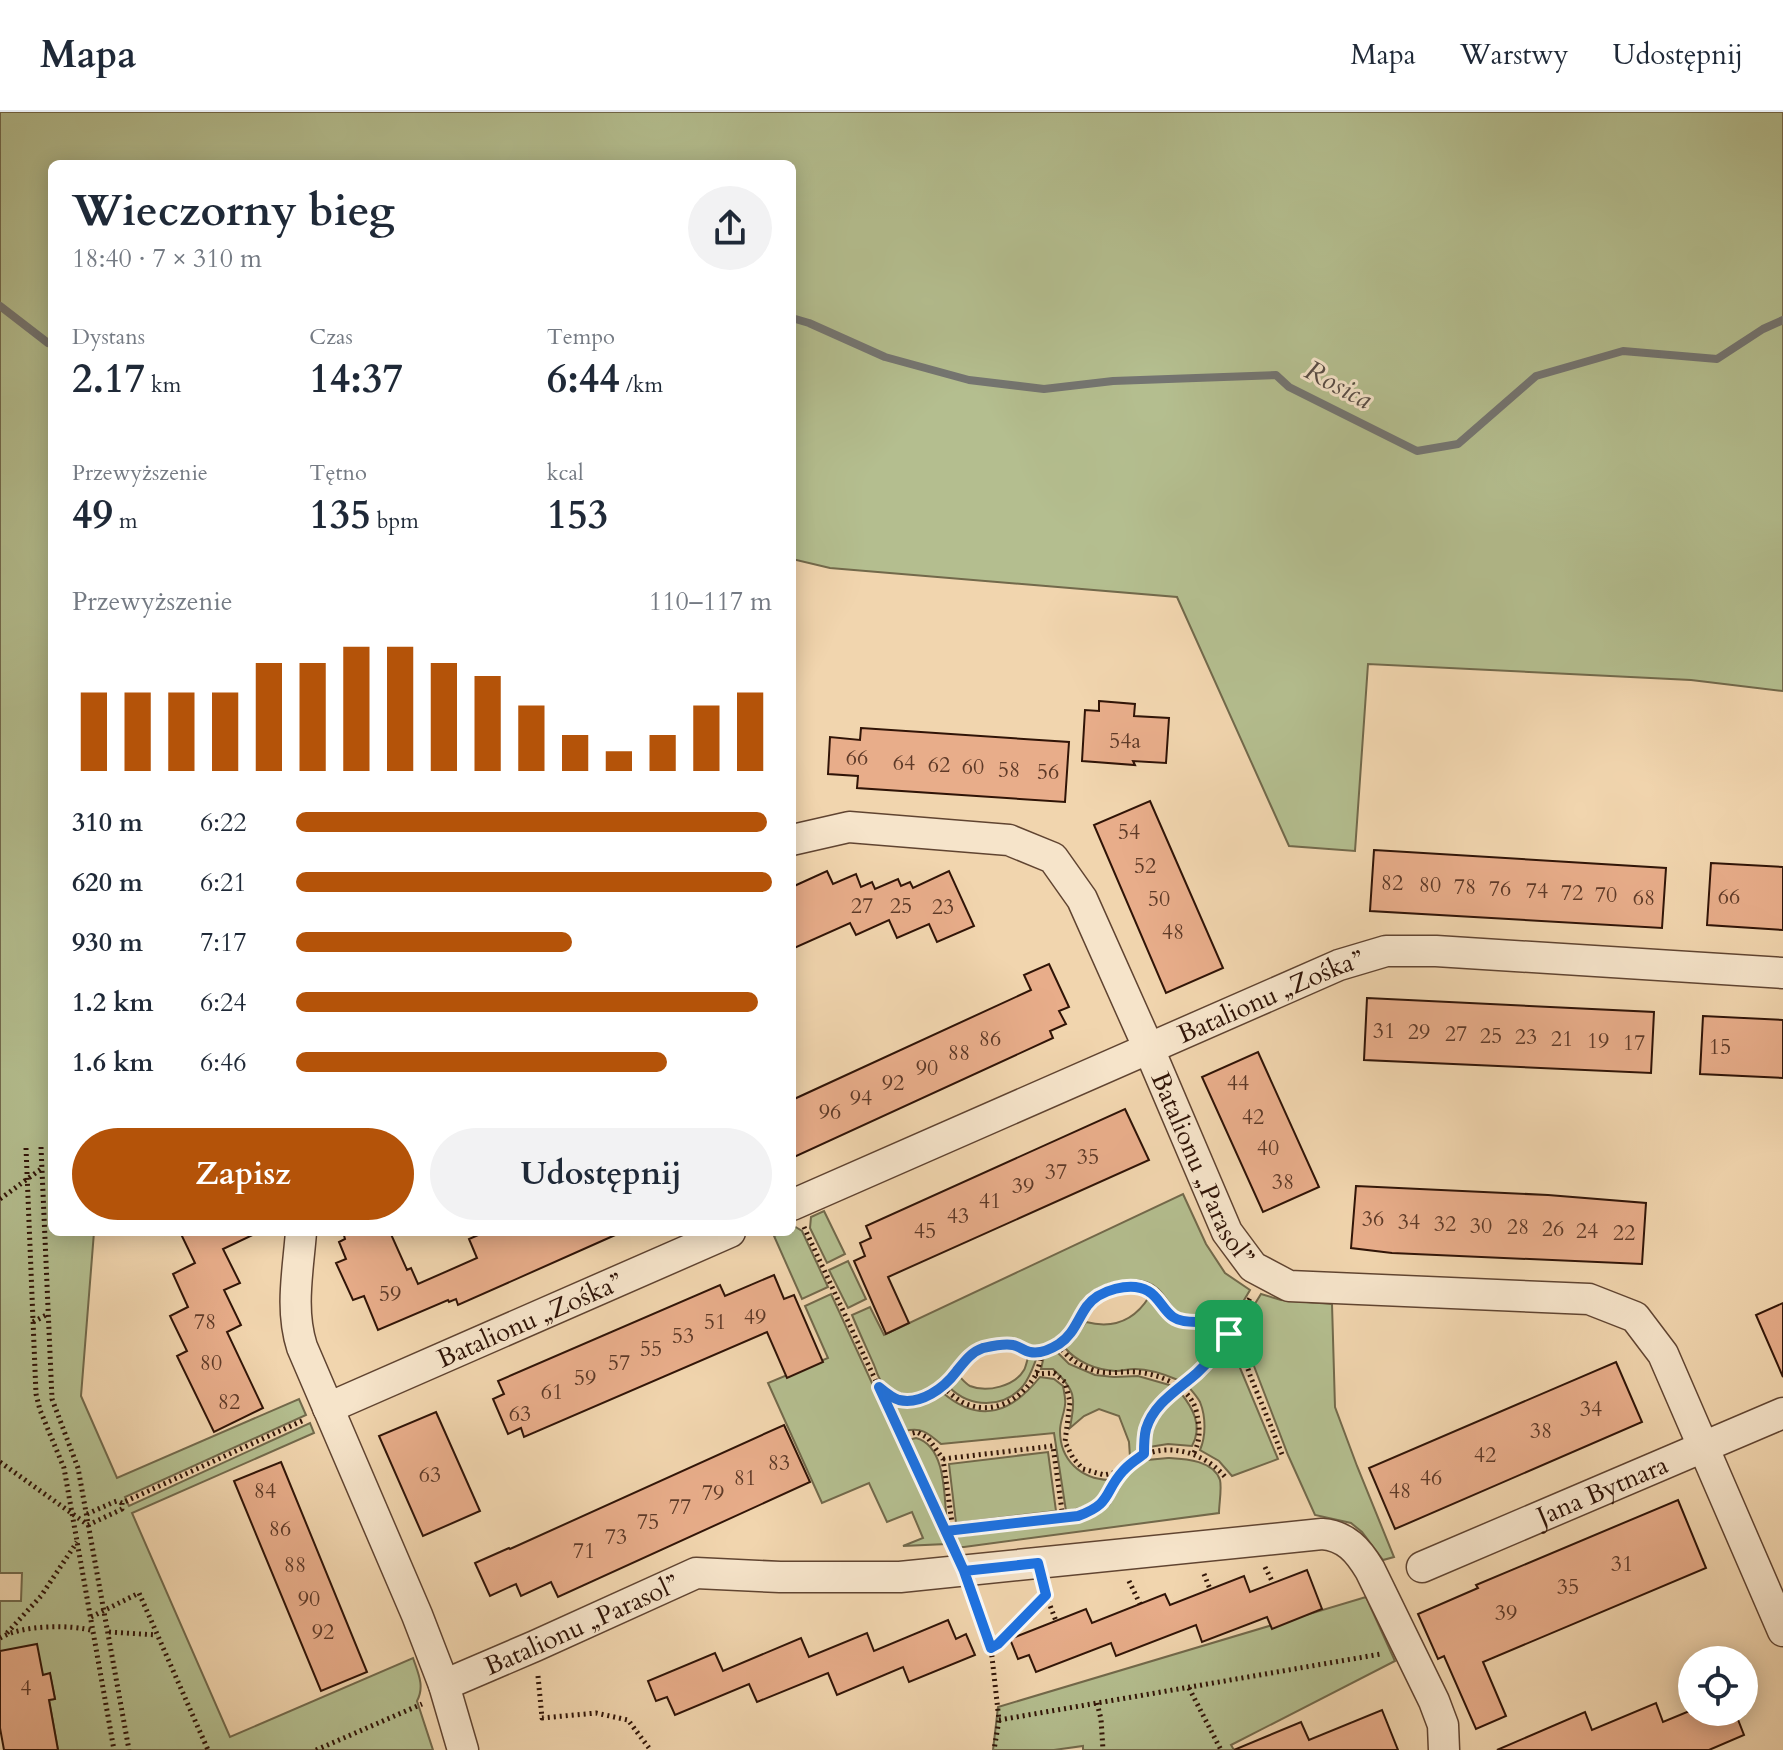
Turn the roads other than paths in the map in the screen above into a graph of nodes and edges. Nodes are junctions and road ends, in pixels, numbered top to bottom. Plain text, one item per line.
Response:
1 (796, 839) edge
2 (1783, 973) edge
3 (1149, 1049) junction
4 (796, 1203) edge
5 (301, 1236) edge
6 (721, 1236) edge
7 (320, 1412) junction
8 (1783, 1413) edge
9 (1702, 1448) junction
10 (1422, 1567) dead end
11 (1783, 1631) edge
12 (436, 1693) junction
13 (463, 1750) edge
14 (1444, 1750) edge

1 - 3 street, Batalionu „Parasol”
2 - 3 street, Batalionu „Zośka”
3 - 4 street, Batalionu „Zośka”
3 - 9 street, Batalionu „Parasol”
5 - 7 street
6 - 7 street, Batalionu „Zośka”
7 - 12 street
8 - 9 street, Jana Bytnara
9 - 10 street, Jana Bytnara
9 - 11 street, Batalionu „Parasol”
12 - 13 street
12 - 14 street, Batalionu „Parasol”

